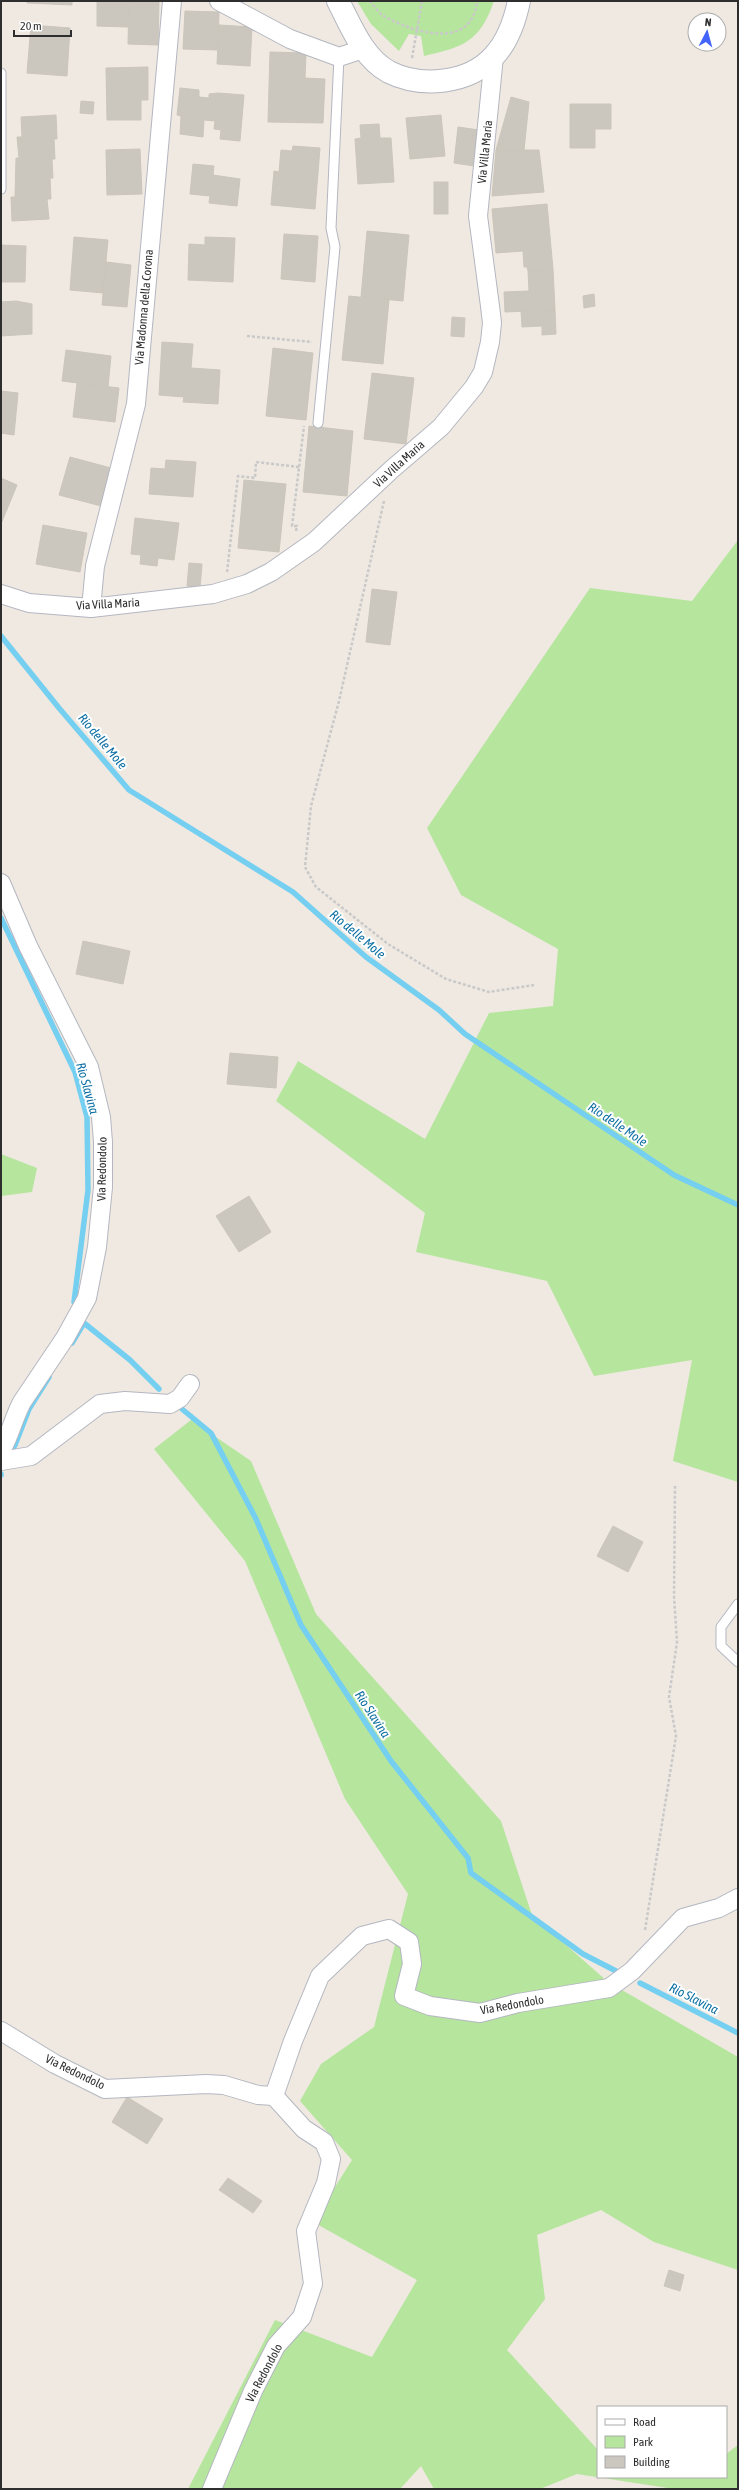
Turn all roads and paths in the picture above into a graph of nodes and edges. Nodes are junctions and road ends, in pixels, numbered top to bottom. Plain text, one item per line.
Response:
1 (172, 1) edge
2 (219, 1) edge
3 (338, 1) edge
4 (370, 1) edge
5 (422, 1) edge
6 (476, 1) edge
7 (519, 1) edge
8 (418, 29) junction
9 (363, 49) junction
10 (494, 56) junction
11 (339, 57) junction
12 (412, 58) dead end
13 (1, 73) edge
14 (1, 92) edge
15 (1, 189) edge
16 (247, 336) dead end
17 (318, 343) dead end
18 (318, 423) joint
19 (299, 467) junction
20 (391, 470) junction
21 (296, 538) dead end
22 (225, 590) junction
23 (1, 594) edge
24 (91, 608) junction
25 (1, 883) edge
26 (534, 986) dead end
27 (190, 1384) dead end
28 (1, 1451) edge
29 (1, 1462) edge
30 (675, 1486) dead end
31 (738, 1604) edge
32 (738, 1662) edge
33 (738, 1898) edge
34 (645, 1932) dead end
35 (1, 2031) edge
36 (274, 2096) junction
37 (212, 2489) edge

1 - 24 street, Via Madonna della Corona
2 - 11 street
3 - 9 street
4 - 8 path
5 - 8 path
6 - 8 path
7 - 10 street
8 - 12 path
9 - 10 street
9 - 11 street
10 - 20 street, Via Villa Maria
11 - 18 lane
13 - 14 lane
14 - 15 lane
16 - 17 path
18 - 19 path
19 - 21 path
19 - 22 path
20 - 22 street, Via Villa Maria
20 - 26 path
22 - 24 street, Via Villa Maria
23 - 24 street, Via Villa Maria
25 - 28 street, Via Redondolo
27 - 29 street
30 - 34 path
31 - 32 lane
33 - 36 street, Via Redondolo
35 - 36 street, Via Redondolo
36 - 37 street, Via Redondolo

